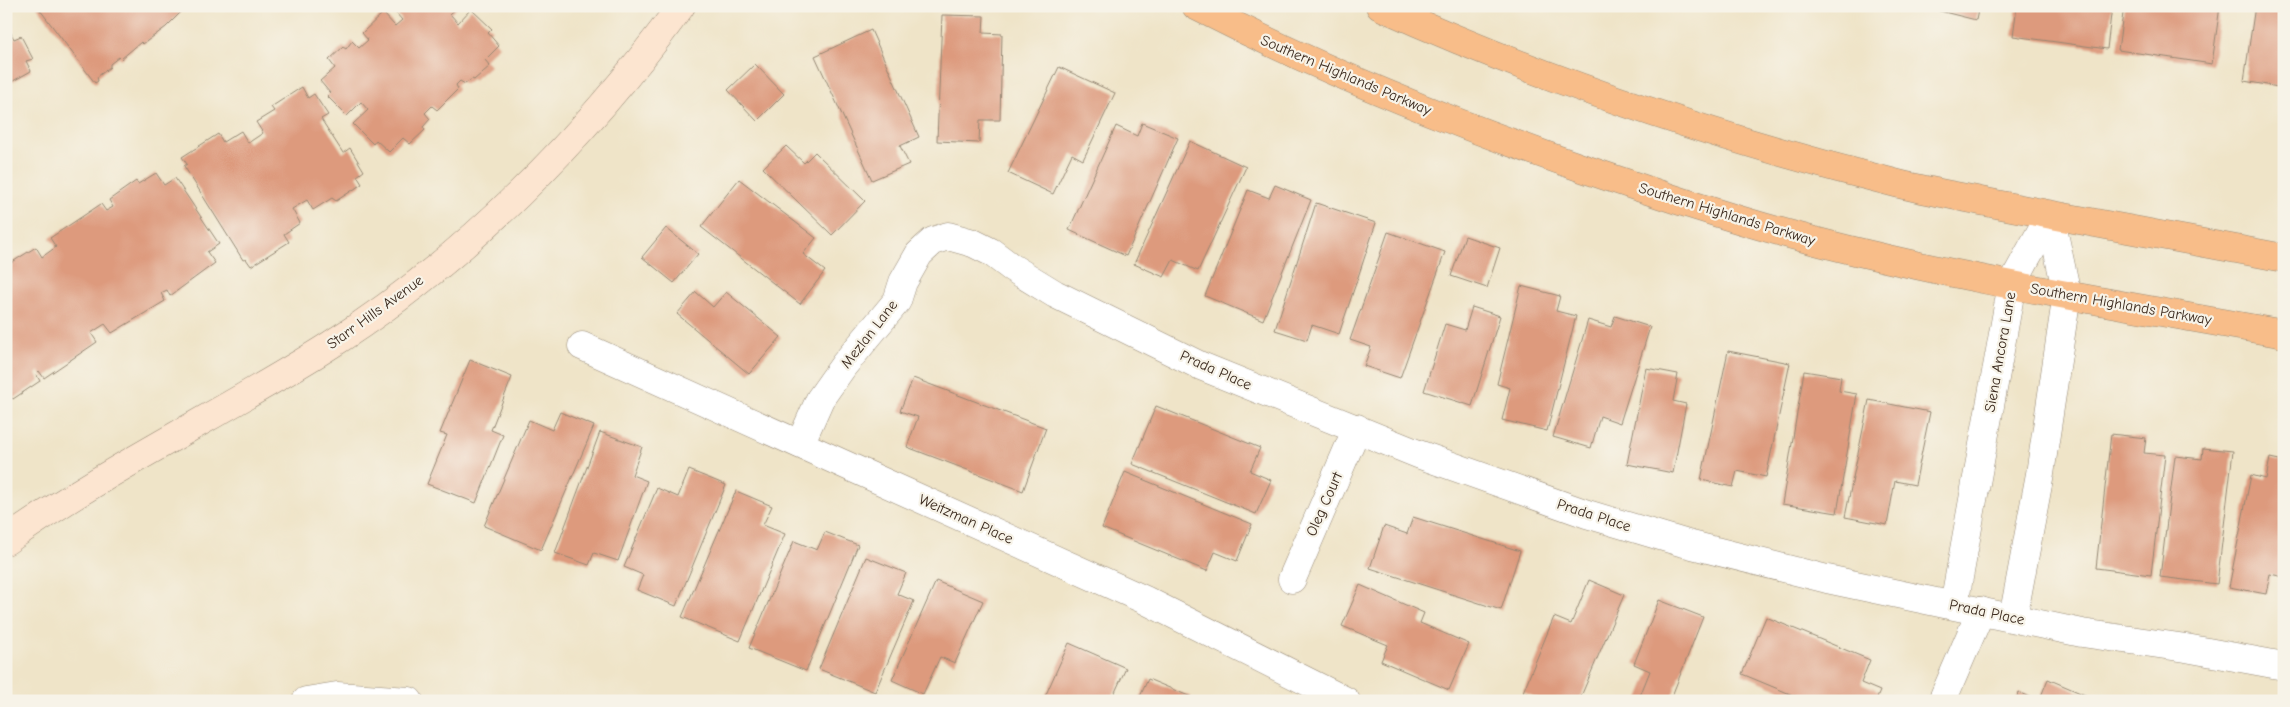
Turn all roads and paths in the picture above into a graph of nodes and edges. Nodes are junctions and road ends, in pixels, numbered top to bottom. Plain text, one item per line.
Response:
1 (681, 6) edge
2 (1196, 6) edge
3 (1380, 6) edge
4 (2050, 215) junction
5 (948, 236) joint
6 (2284, 258) edge
7 (2012, 284) junction
8 (2067, 294) junction
9 (2284, 334) edge
10 (582, 346) dead end
11 (1357, 428) junction
12 (800, 444) junction
13 (6, 541) edge
14 (1292, 579) dead end
15 (1954, 606) junction
16 (1981, 611) junction
17 (2013, 618) junction
18 (2284, 666) edge
19 (306, 701) edge
20 (409, 701) edge
21 (1346, 701) edge
22 (1942, 701) edge

1 - 13 street, Starr Hills Avenue
2 - 7 main road, Southern Highlands Parkway
3 - 4 main road
4 - 6 main road
4 - 7 street, Siena Ancora Lane
4 - 8 street
5 - 11 street, Prada Place
5 - 12 street, Mezlan Lane
7 - 8 main road, Southern Highlands Parkway
7 - 15 street, Siena Ancora Lane
8 - 9 main road, Southern Highlands Parkway
8 - 17 street
10 - 12 street, Weitzman Place
11 - 14 street, Oleg Court
11 - 15 street, Prada Place
12 - 21 street, Weitzman Place
15 - 16 street, Prada Place
16 - 17 street, Prada Place
16 - 22 street
17 - 18 street, Prada Place
19 - 20 street

